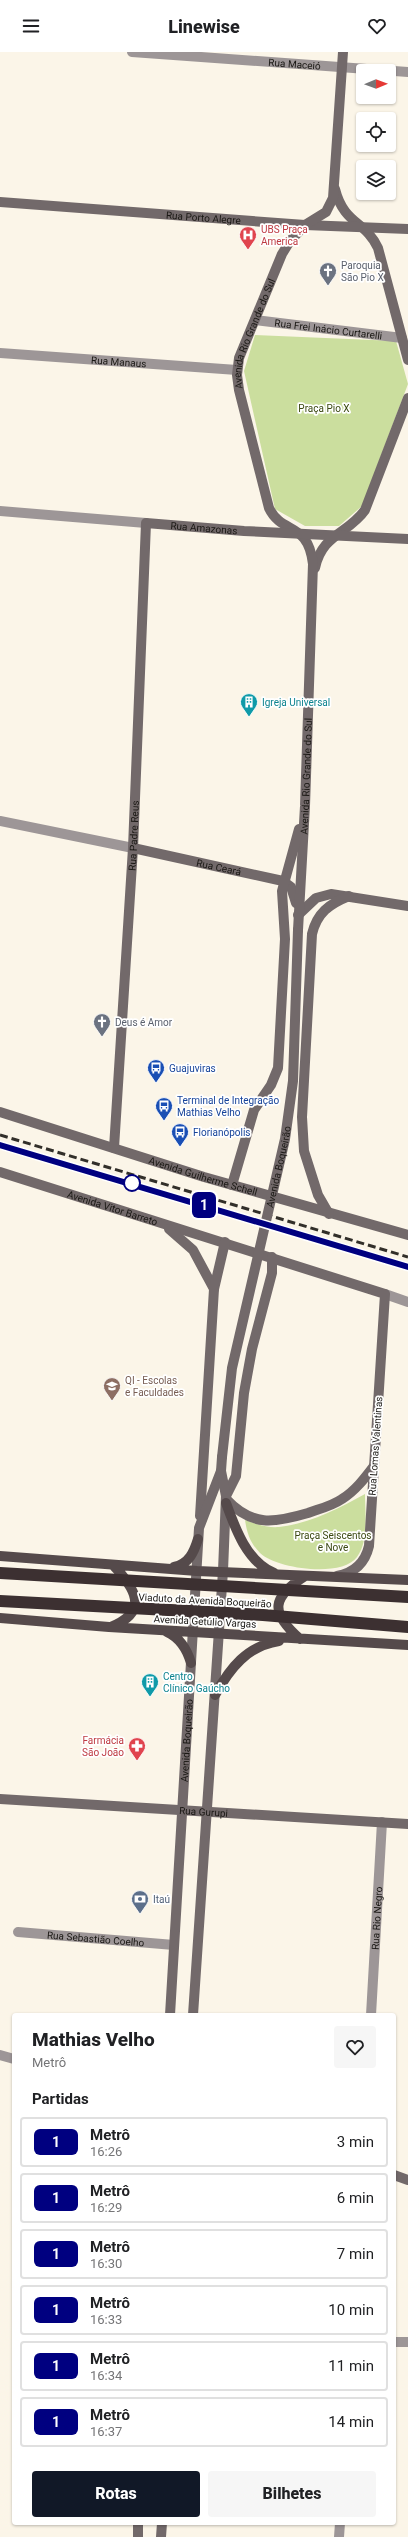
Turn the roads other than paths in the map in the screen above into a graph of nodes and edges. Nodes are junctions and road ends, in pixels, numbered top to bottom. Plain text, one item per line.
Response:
1 (132, 52) edge
2 (343, 52) edge
3 (342, 68) junction
4 (408, 72) edge
5 (335, 189) junction
6 (0, 202) edge
7 (305, 225) junction
8 (359, 226) junction
9 (408, 230) edge
10 (255, 320) junction
11 (402, 338) junction
12 (0, 353) edge
13 (408, 360) edge
14 (237, 370) junction
15 (408, 398) edge
16 (0, 512) edge
17 (146, 522) junction
18 (302, 534) junction
19 (333, 535) junction
20 (408, 539) edge
21 (314, 574) junction
22 (305, 806) junction
23 (0, 821) edge
24 (133, 848) junction
25 (283, 881) junction
26 (349, 896) junction
27 (408, 906) edge
28 (298, 916) junction
29 (298, 930) joint
30 (0, 1112) edge
31 (114, 1148) junction
32 (0, 1172) edge
33 (232, 1186) junction
34 (329, 1214) junction
35 (160, 1223) junction
36 (408, 1235) edge
37 (225, 1242) junction
38 (276, 1259) junction
39 (214, 1289) junction
40 (384, 1294) junction
41 (408, 1302) edge
42 (374, 1466) junction
43 (221, 1470) junction
44 (226, 1499) junction
45 (199, 1528) junction
46 (198, 1539) junction
47 (0, 1556) edge
48 (113, 1565) junction
49 (168, 1569) junction
50 (197, 1570) junction
51 (223, 1571) junction
52 (0, 1573) edge
53 (280, 1575) junction
54 (305, 1576) junction
55 (333, 1577) junction
56 (408, 1580) edge
57 (408, 1598) edge
58 (0, 1601) edge
59 (0, 1618) edge
60 (109, 1627) junction
61 (408, 1627) edge
62 (165, 1631) junction
63 (193, 1633) junction
64 (219, 1634) junction
65 (300, 1639) junction
66 (408, 1645) edge
67 (191, 1663) junction
68 (215, 1695) junction
69 (0, 1799) edge
70 (182, 1809) junction
71 (206, 1811) junction
72 (382, 1822) junction
73 (408, 1824) edge
74 (18, 1932) dead end
75 (174, 1945) junction
76 (170, 2013) edge
77 (194, 2013) edge
78 (371, 2013) edge
79 (0, 2055) edge
80 (12, 2058) edge
81 (396, 2176) edge
82 (408, 2180) edge
83 (396, 2342) edge
84 (408, 2342) edge
85 (138, 2525) edge
86 (162, 2525) edge
87 (340, 2525) edge
88 (138, 2537) edge
89 (161, 2537) edge
90 (339, 2537) edge

1 - 3 street, Rua Maceió
2 - 3 main road, Avenida Rio Grande do Sul
3 - 4 street, Rua Maceió
3 - 5 main road, Avenida Rio Grande do Sul
5 - 7 main road, Avenida Rio Grande do Sul
5 - 8 main road, Avenida Rio Grande do Sul
6 - 7 main road, Rua Porto Alegre
7 - 8 main road, Rua Porto Alegre
7 - 10 main road, Avenida Rio Grande do Sul
8 - 9 main road, Rua Porto Alegre
8 - 11 main road, Avenida Rio Grande do Sul
10 - 11 street, Rua Frei Inácio Curtarelli
10 - 14 main road, Avenida Rio Grande do Sul
11 - 13 main road, Avenida Rio Grande do Sul
12 - 14 street, Rua Manaus
14 - 18 main road, Avenida Rio Grande do Sul
15 - 19 main road, Avenida Rio Grande do Sul
16 - 17 street, Rua Amazonas
17 - 18 main road, Rua Amazonas
17 - 24 main road, Rua Padre Reus
18 - 19 main road, Rua Amazonas
18 - 21 main road, Avenida Rio Grande do Sul
19 - 20 main road, Rua Amazonas
19 - 21 main road, Avenida Rio Grande do Sul
21 - 22 main road, Avenida Rio Grande do Sul
22 - 25 main road
22 - 28 main road, Avenida Rio Grande do Sul
23 - 24 street, Rua Ceará
24 - 25 main road, Rua Ceará
24 - 31 main road, Rua Padre Reus
25 - 28 main road
25 - 33 main road
26 - 27 main road
26 - 28 main road
26 - 34 main road
28 - 29 main road, Avenida Rio Grande do Sul
29 - 43 main road, Avenida Boqueirão, bridge
30 - 31 main road, Avenida Guilherme Schell
31 - 33 main road, Avenida Guilherme Schell
32 - 35 main road, Avenida Vitor Barreto
33 - 34 main road, Avenida Guilherme Schell
34 - 36 main road, Avenida Guilherme Schell
35 - 37 main road, Avenida Vitor Barreto
35 - 39 main road
37 - 38 main road, Avenida Vitor Barreto
37 - 39 main road
38 - 40 main road
38 - 44 main road
39 - 45 main road
40 - 41 street
40 - 42 main road, Rua Lomas Valentinas
42 - 44 main road
42 - 55 main road, Rua Lomas Valentinas
43 - 44 main road, Avenida Boqueirão
43 - 45 main road, Avenida Boqueirão
44 - 51 main road, Avenida Boqueirão
44 - 53 main road
45 - 46 main road, Avenida Boqueirão
46 - 49 main road
46 - 50 main road, Avenida Boqueirão
47 - 48 main road
48 - 49 main road
48 - 60 main road
49 - 50 main road
50 - 51 main road
50 - 63 main road, Avenida Boqueirão
51 - 53 main road
51 - 64 main road, Avenida Boqueirão
52 - 57 highway, Viaduto da Avenida Boqueirão, bridge
53 - 54 main road
54 - 55 main road
54 - 65 main road
55 - 56 main road
58 - 61 highway, Viaduto da Avenida Boqueirão, bridge
59 - 60 main road, Avenida Getúlio Vargas
60 - 62 main road, Avenida Getúlio Vargas
62 - 63 main road, Avenida Getúlio Vargas
62 - 67 main road
63 - 64 main road, Avenida Getúlio Vargas
63 - 67 main road, Avenida Boqueirão
64 - 65 main road, Avenida Getúlio Vargas
64 - 68 main road, Avenida Boqueirão
65 - 66 main road, Avenida Getúlio Vargas
65 - 68 main road
67 - 70 main road, Avenida Boqueirão
68 - 71 main road, Avenida Boqueirão
69 - 70 main road, Rua Gurupi
70 - 71 main road, Rua Gurupi
70 - 75 main road, Avenida Boqueirão
71 - 72 main road, Rua Gurupi
71 - 77 main road, Avenida Boqueirão
72 - 73 main road, Rua Gurupi
72 - 78 street, Rua Rio Negro
74 - 75 street, Rua Sebastião Coelho
75 - 76 main road, Avenida Boqueirão
79 - 80 street
81 - 82 main road
83 - 84 street
85 - 88 main road
86 - 89 main road
87 - 90 street

